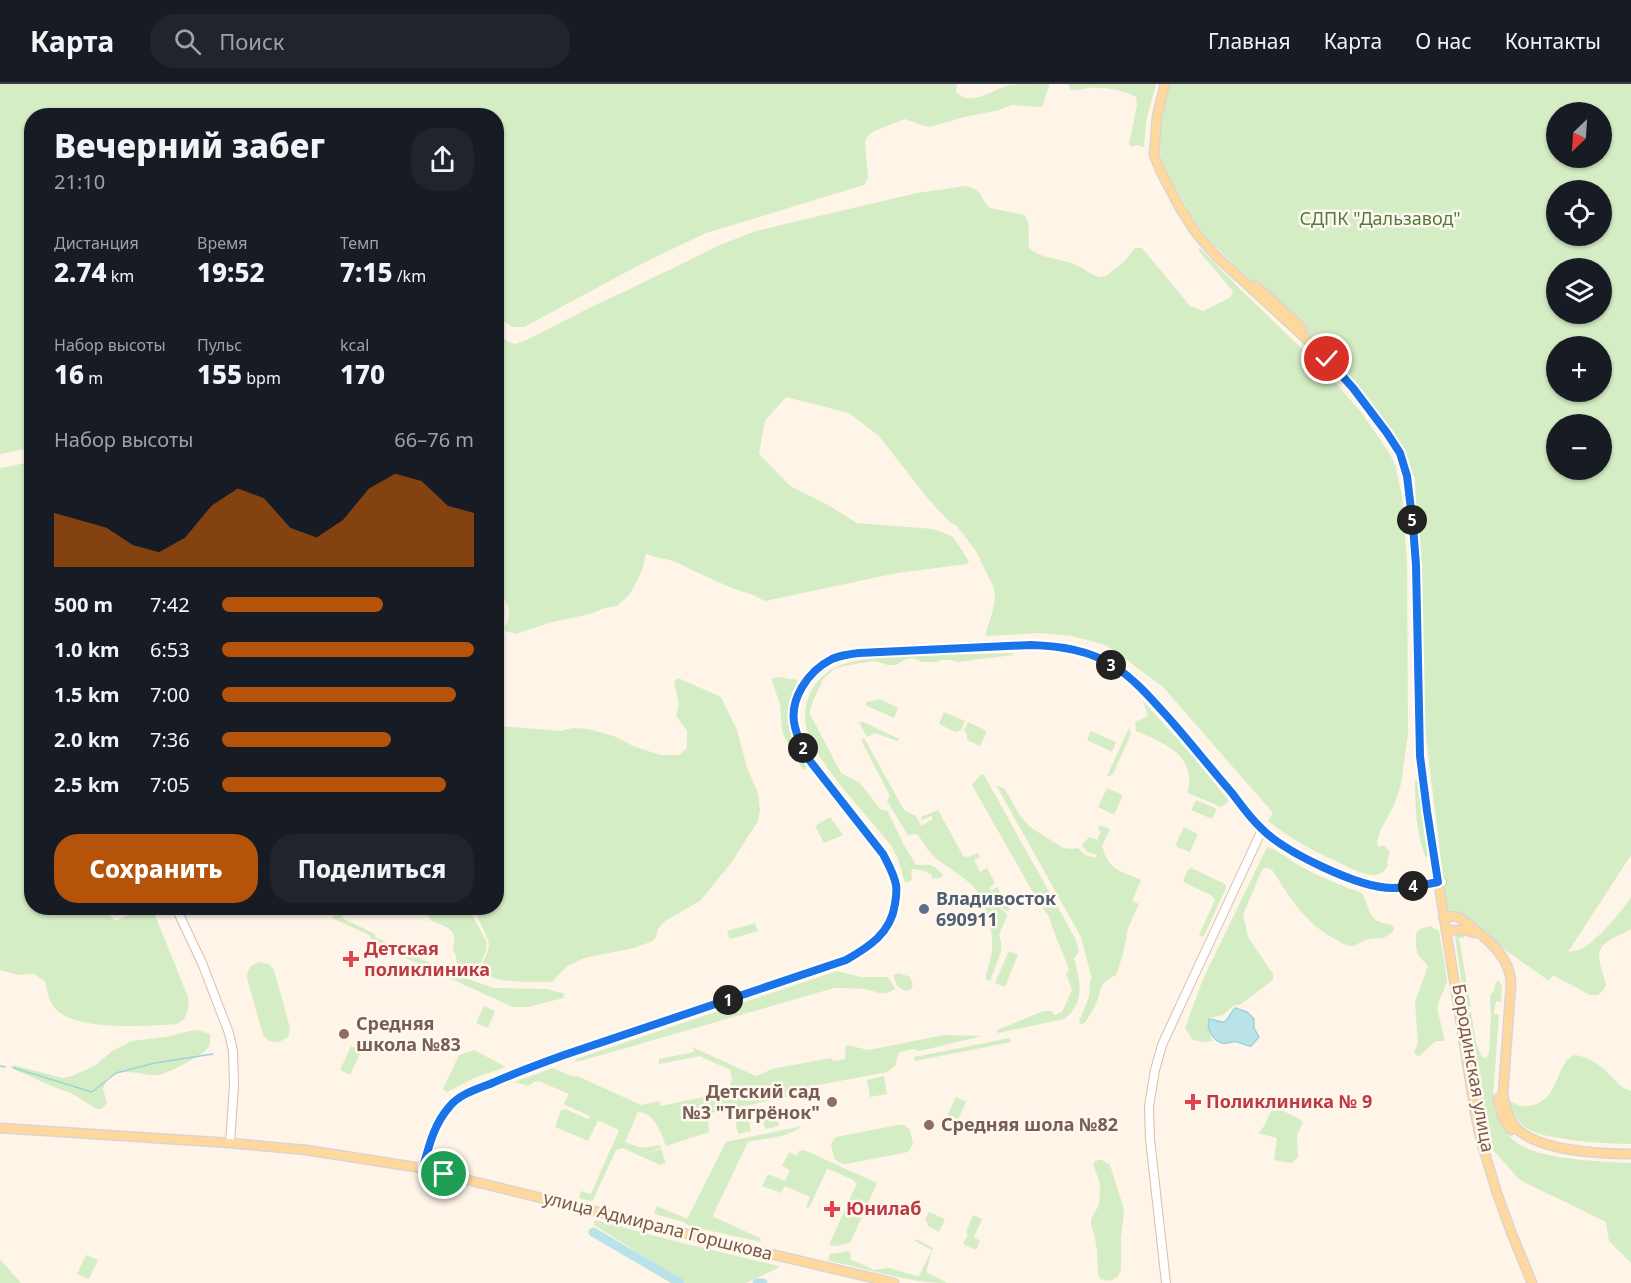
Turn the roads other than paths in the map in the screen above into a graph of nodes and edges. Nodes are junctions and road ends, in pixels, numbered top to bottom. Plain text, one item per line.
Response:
1 (1167, 84) edge
2 (1262, 830) junction
3 (1440, 882) junction
4 (179, 915) edge
5 (1445, 917) junction
6 (1447, 932) junction
7 (0, 1128) edge
8 (230, 1143) junction
9 (1631, 1156) edge
10 (423, 1168) junction
11 (894, 1283) edge
12 (1166, 1283) edge
13 (1534, 1283) edge

1 - 3 main road, Бородинская улица
2 - 3 main road
2 - 10 main road
2 - 12 main road
3 - 5 main road, Бородинская улица
4 - 8 main road
5 - 6 main road, Бородинская улица
5 - 9 main road
6 - 9 main road
6 - 13 main road, Бородинская улица
7 - 8 main road, улица Адмирала Горшкова
8 - 10 main road, улица Адмирала Горшкова
10 - 11 main road, улица Адмирала Горшкова

